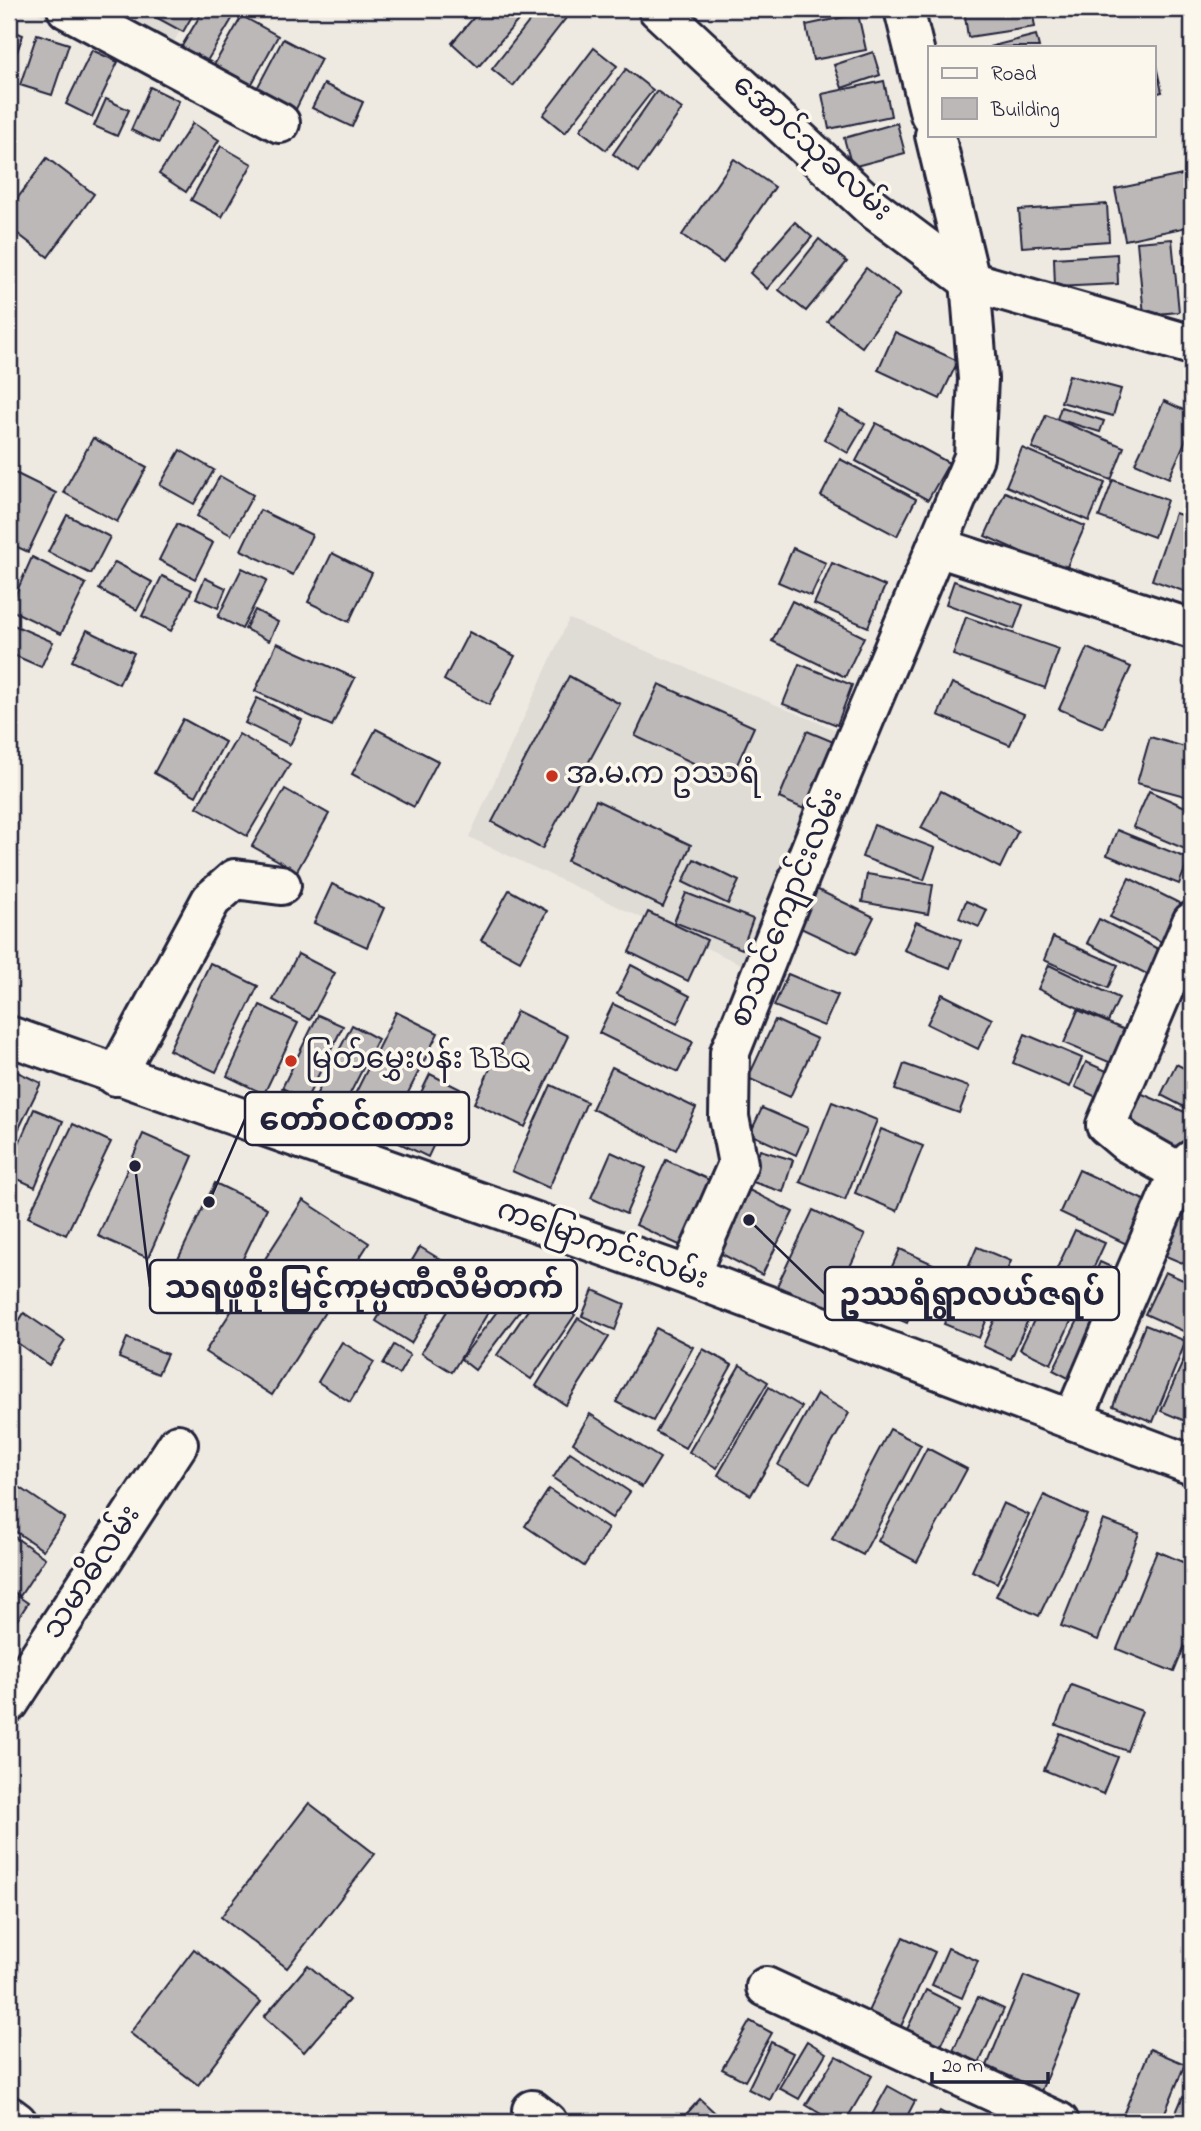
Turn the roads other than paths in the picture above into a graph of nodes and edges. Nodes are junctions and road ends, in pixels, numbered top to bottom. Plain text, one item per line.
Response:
1 (67, 9) edge
2 (658, 9) edge
3 (904, 9) edge
4 (928, 106) edge
5 (280, 123) dead end
6 (935, 136) edge
7 (970, 281) junction
8 (1192, 345) edge
9 (937, 547) junction
10 (1192, 629) edge
11 (281, 885) dead end
12 (1192, 922) edge
13 (9, 1036) edge
14 (116, 1076) junction
15 (1186, 1166) edge
16 (689, 1276) junction
17 (1073, 1420) junction
18 (178, 1444) dead end
19 (1192, 1465) edge
20 (9, 1703) edge
21 (766, 1987) dead end
22 (9, 2116) edge
23 (17, 2122) edge
24 (1059, 2122) edge

1 - 5 street
2 - 7 street, အောင်သုခလမ်း
3 - 4 street
6 - 7 street, စာသင်ကျောင်းလမ်း
7 - 8 street
7 - 9 street, စာသင်ကျောင်းလမ်း
9 - 10 street
9 - 16 street, စာသင်ကျောင်းလမ်း
11 - 14 street
12 - 15 street
13 - 14 street, ကမြောကင်းလမ်း
14 - 16 street, ကမြောကင်းလမ်း
15 - 17 street
16 - 17 street, ကမြောကင်းလမ်း
17 - 19 street, ကမြောကင်းလမ်း
18 - 20 street, သမာဓိလမ်း
21 - 24 street
22 - 23 street

